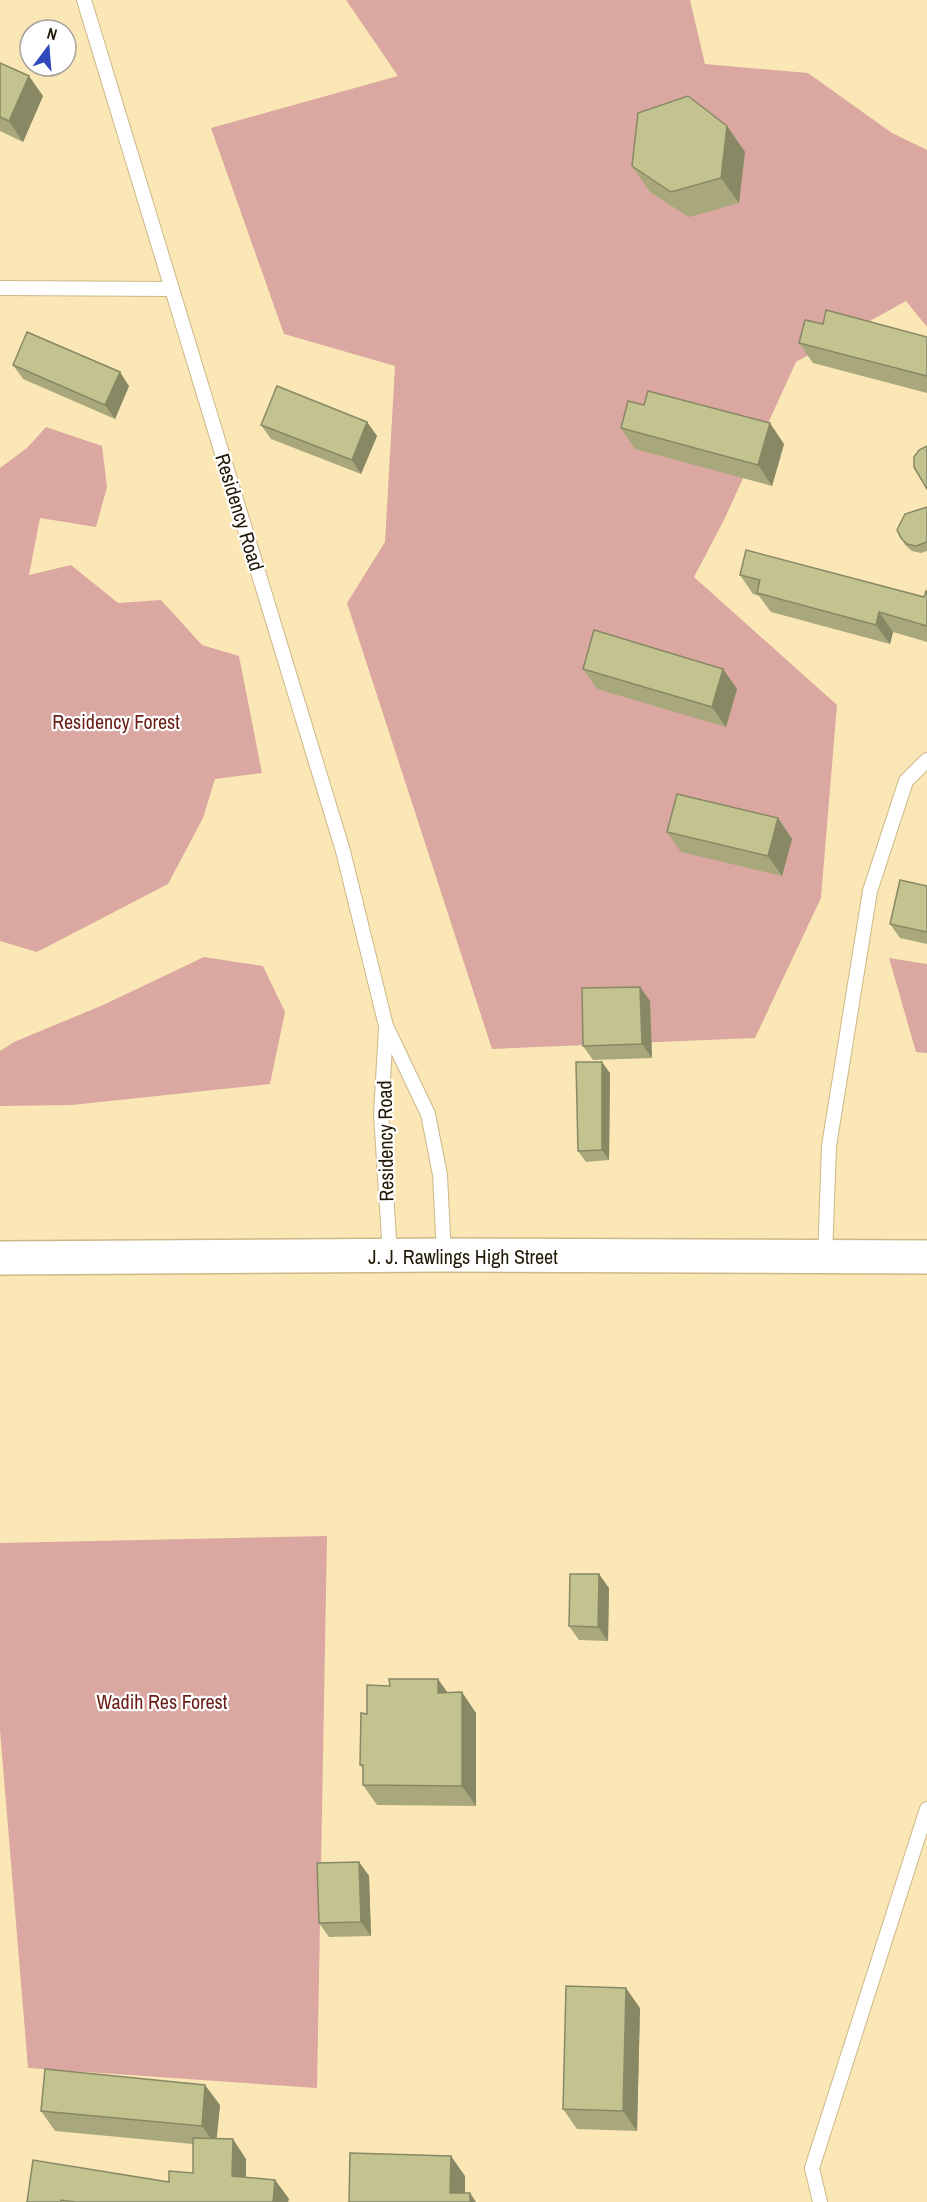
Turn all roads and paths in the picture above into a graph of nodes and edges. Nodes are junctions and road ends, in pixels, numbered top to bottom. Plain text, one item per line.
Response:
1 (84, 0) edge
2 (0, 288) edge
3 (172, 289) junction
4 (927, 760) edge
5 (386, 1026) junction
6 (444, 1255) junction
7 (390, 1256) junction
8 (825, 1257) junction
9 (927, 1257) edge
10 (0, 1258) edge
11 (927, 1809) edge
12 (820, 2202) edge

1 - 3 lane, Residency Road
2 - 3 lane
3 - 5 lane, Residency Road
4 - 8 lane
5 - 6 lane, Residency Road
5 - 7 lane, Residency Road
6 - 7 main road, J. J. Rawlings High Street
6 - 8 main road, J. J. Rawlings High Street
7 - 10 main road, J. J. Rawlings High Street
8 - 9 main road, J. J. Rawlings High Street
11 - 12 lane

